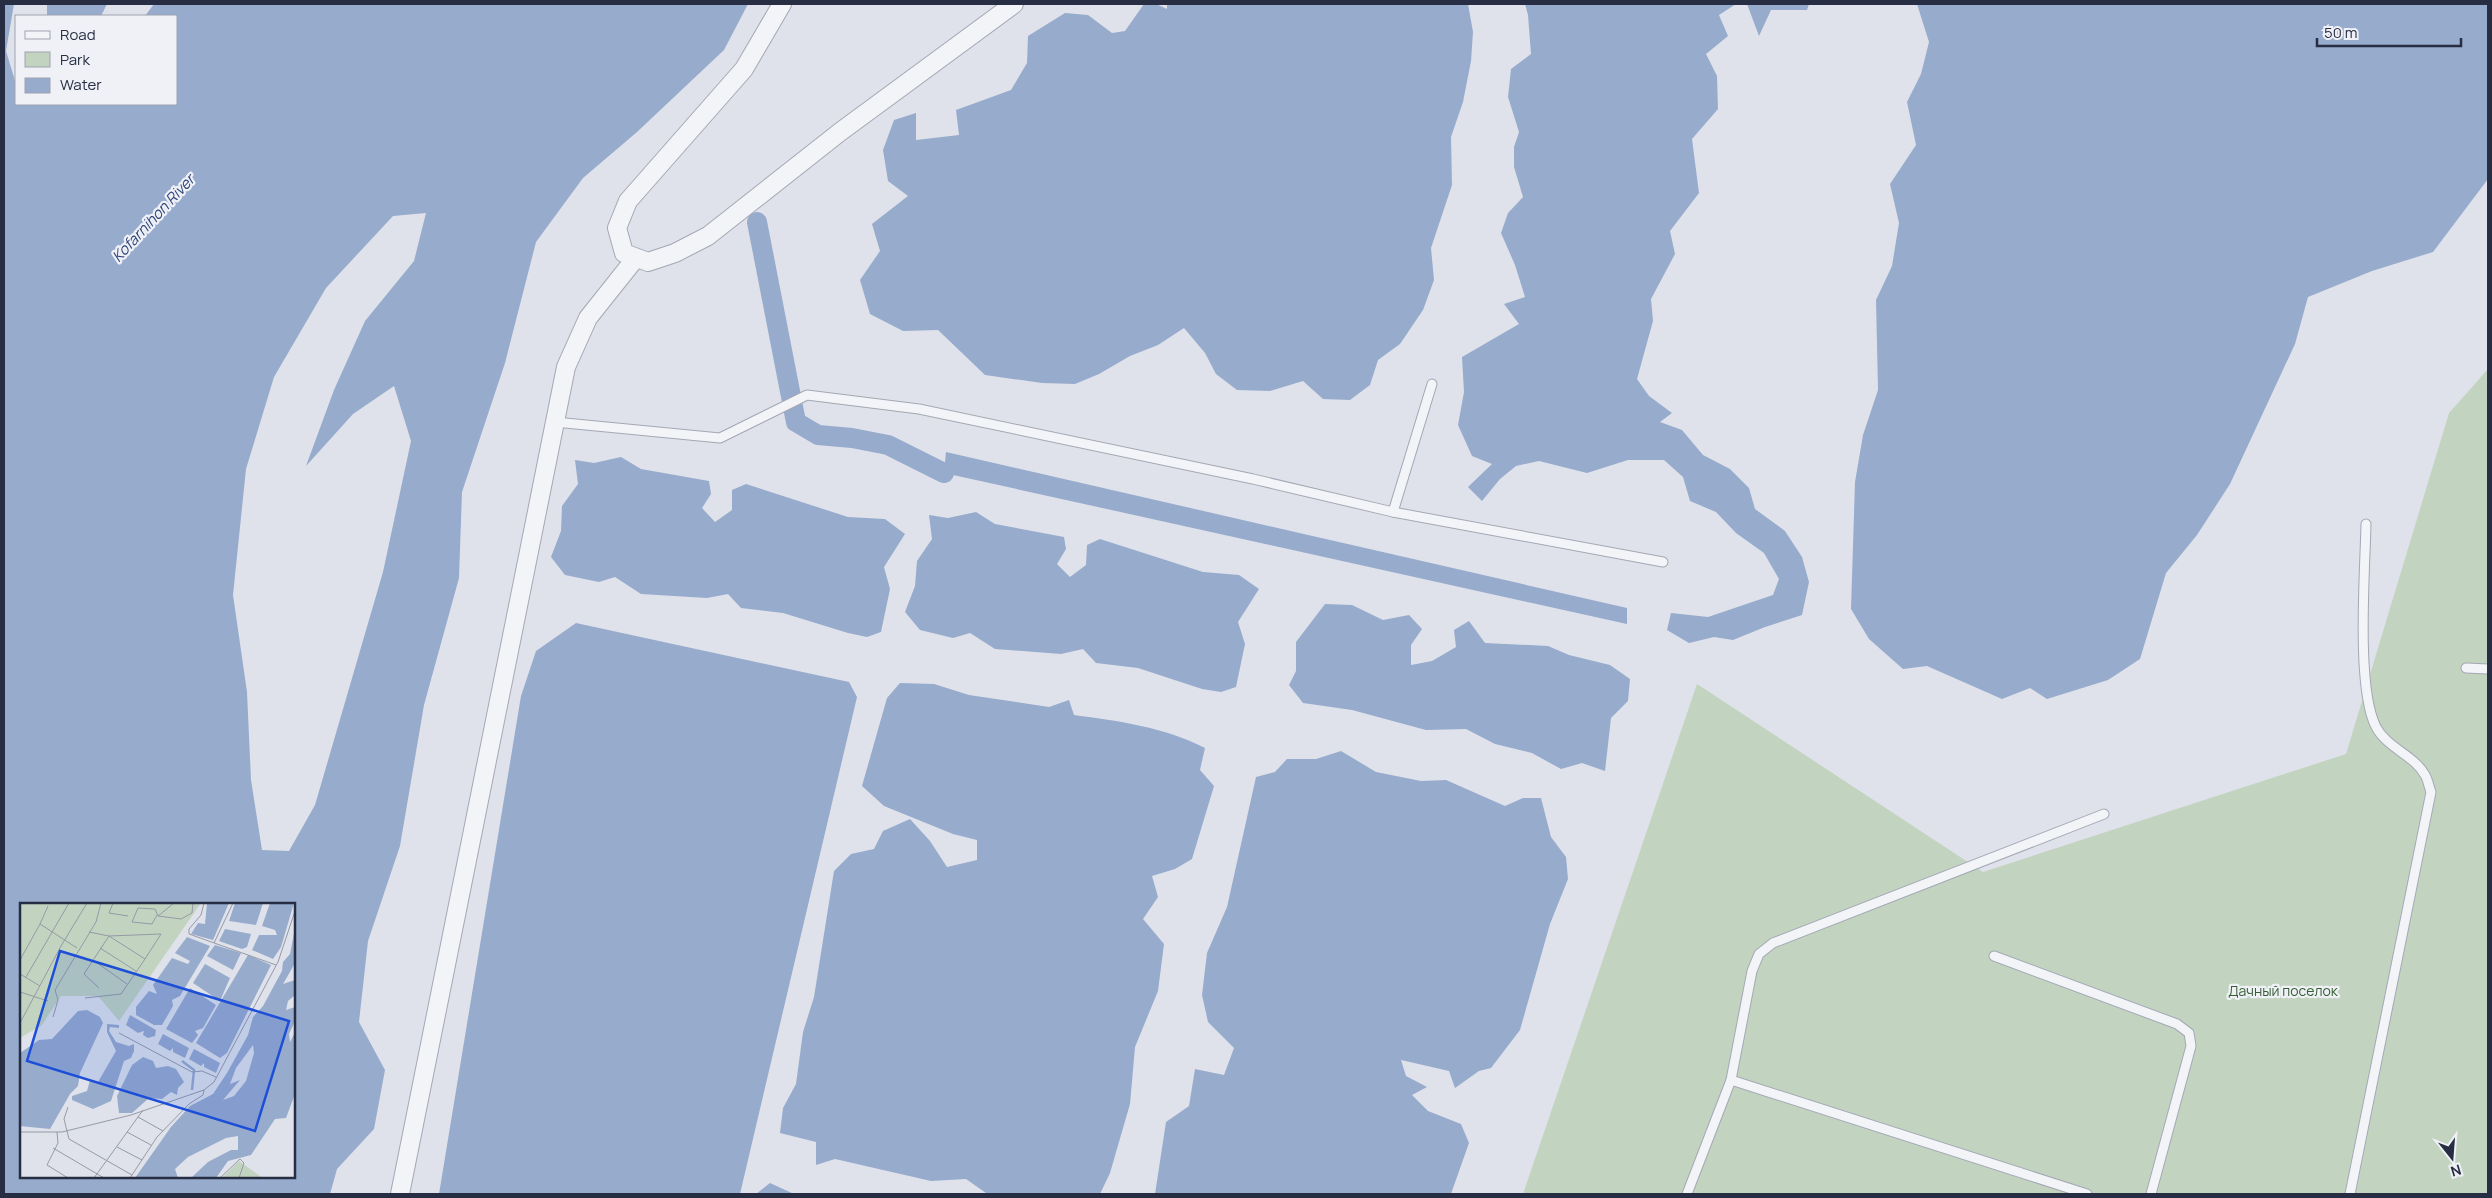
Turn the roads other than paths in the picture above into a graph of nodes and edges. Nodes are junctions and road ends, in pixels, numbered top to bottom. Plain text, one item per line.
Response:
1 (782, 4) edge
2 (1014, 4) edge
3 (635, 259) junction
4 (1432, 384) dead end
5 (555, 422) junction
6 (1393, 512) junction
7 (2366, 524) dead end
8 (1663, 562) dead end
9 (2466, 668) dead end
10 (2488, 669) edge
11 (2104, 814) dead end
12 (1994, 956) dead end
13 (1731, 1080) junction
14 (400, 1194) edge
15 (1687, 1194) edge
16 (2087, 1194) edge
17 (2151, 1194) edge
18 (2350, 1194) edge

1 - 3 street
2 - 3 street
3 - 5 street
4 - 6 lane
5 - 6 lane
5 - 14 street
6 - 8 lane
7 - 18 lane
9 - 10 lane
11 - 13 lane
12 - 17 lane
13 - 15 lane
13 - 16 lane

